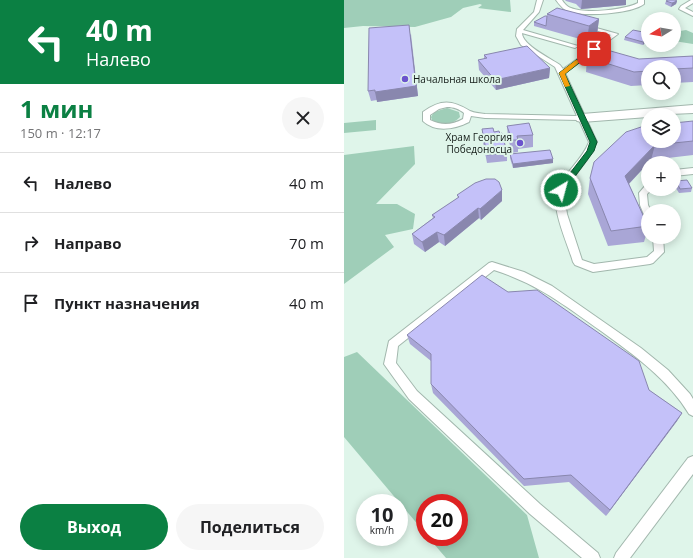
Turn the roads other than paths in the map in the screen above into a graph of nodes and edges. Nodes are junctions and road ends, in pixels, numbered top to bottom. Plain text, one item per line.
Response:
1 (540, 0) edge
2 (559, 0) edge
3 (641, 0) edge
4 (693, 1) edge
5 (693, 14) edge
6 (576, 23) edge
7 (520, 31) junction
8 (575, 46) dead end
9 (592, 51) junction
10 (600, 53) edge
11 (561, 73) junction
12 (693, 109) edge
13 (467, 116) junction
14 (582, 118) junction
15 (693, 171) edge
16 (681, 172) edge
17 (659, 244) edge
18 (693, 410) edge
19 (693, 463) edge
20 (593, 558) edge
21 (621, 558) edge

1 - 7 lane
2 - 3 lane
4 - 5 lane
6 - 9 lane
7 - 8 lane
7 - 11 lane
9 - 10 lane
9 - 11 lane
11 - 14 lane
12 - 14 street
13 - 13 lane
13 - 14 lane
14 - 17 lane
15 - 16 lane
18 - 20 lane
19 - 21 lane

